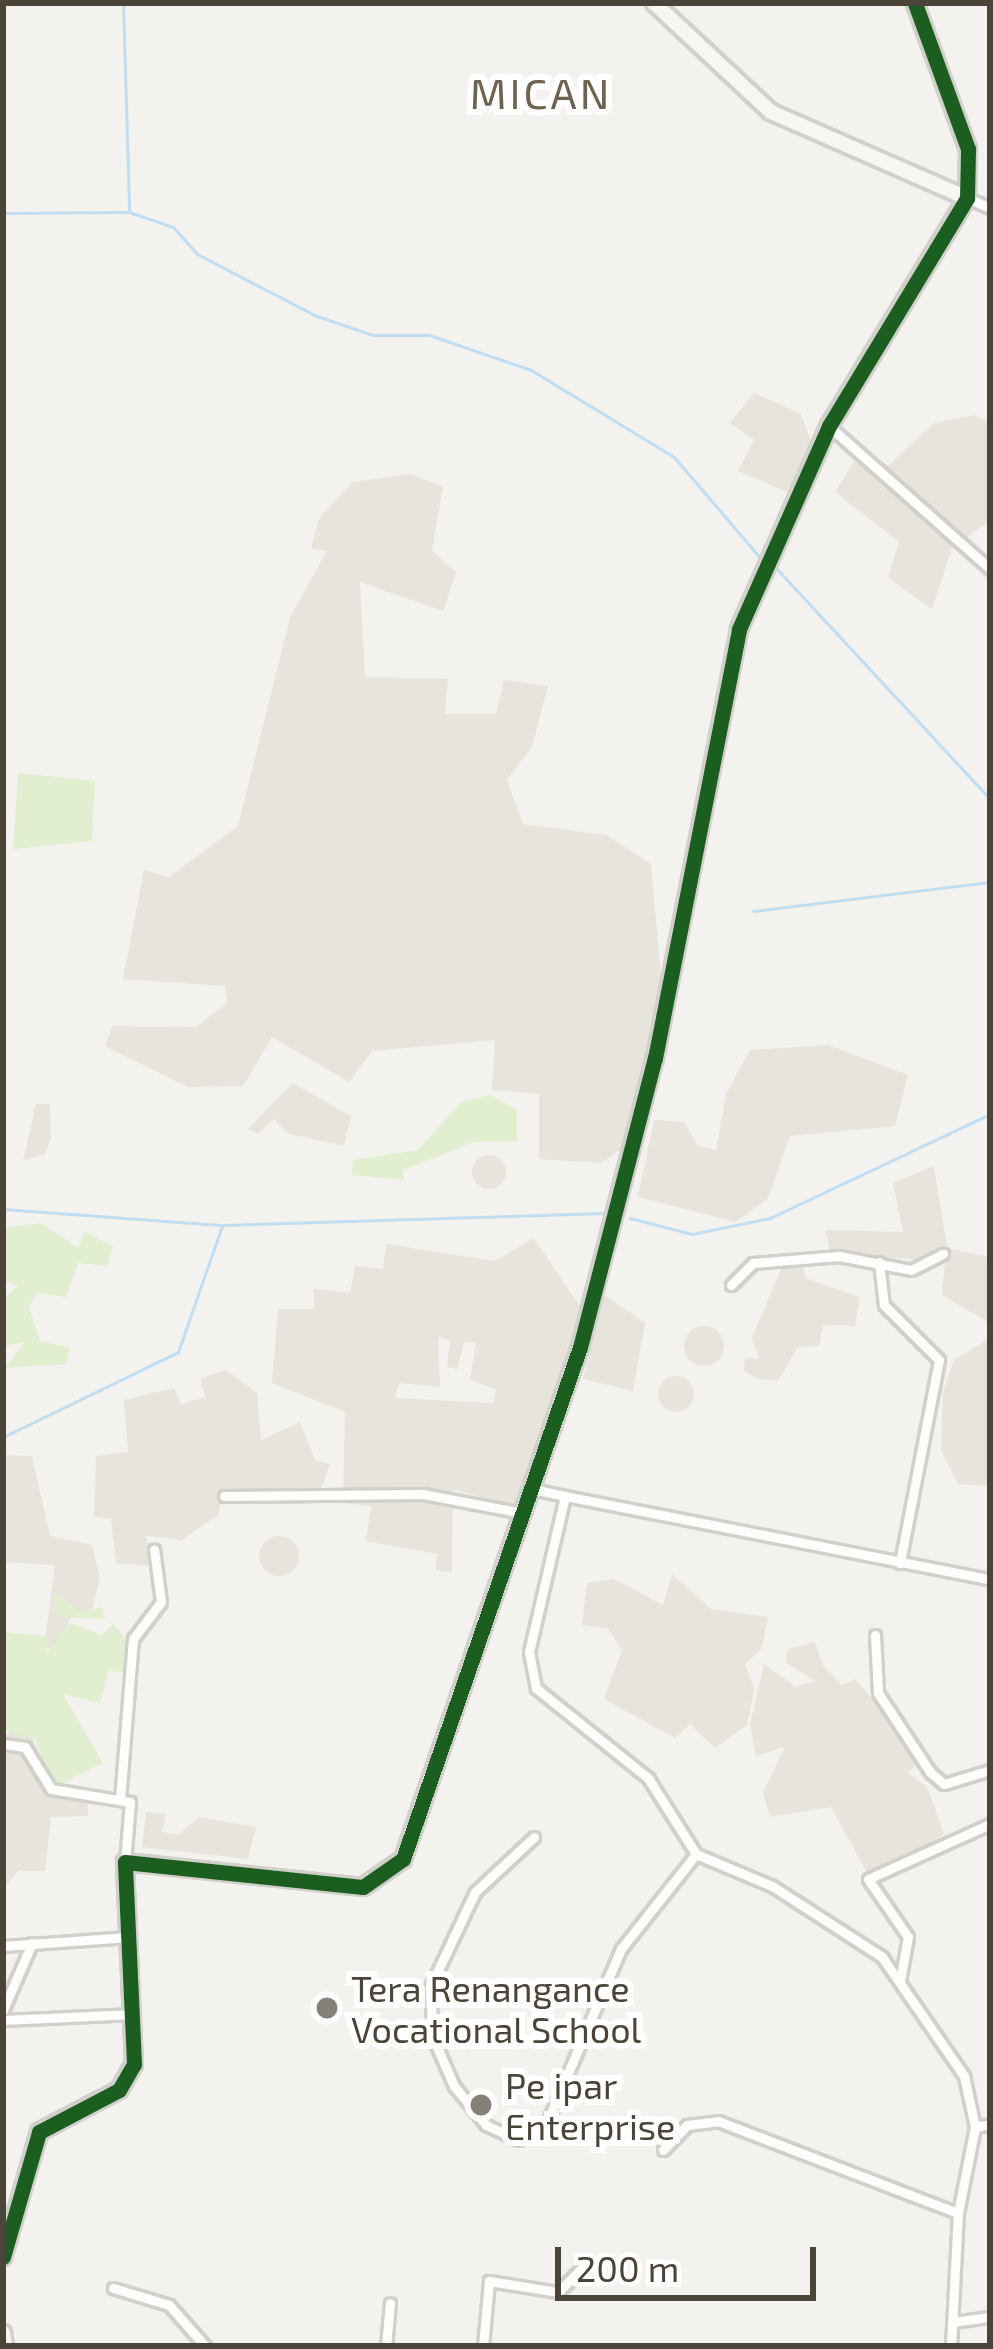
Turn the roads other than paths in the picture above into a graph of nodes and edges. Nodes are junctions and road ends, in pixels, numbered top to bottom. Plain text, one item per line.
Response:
1 (653, 3) edge
2 (915, 3) edge
3 (967, 198) junction
4 (990, 208) edge
5 (829, 426) junction
6 (990, 569) edge
7 (943, 1254) dead end
8 (879, 1262) junction
9 (731, 1285) dead end
10 (537, 1490) junction
11 (224, 1496) dead end
12 (565, 1496) junction
13 (528, 1515) junction
14 (154, 1549) dead end
15 (900, 1563) junction
16 (990, 1579) edge
17 (875, 1635) dead end
18 (3, 1744) edge
19 (990, 1770) edge
20 (120, 1800) junction
21 (990, 1824) edge
22 (534, 1838) dead end
23 (696, 1854) junction
24 (125, 1862) junction
25 (129, 1937) junction
26 (32, 1942) junction
27 (3, 1946) edge
28 (900, 1981) junction
29 (3, 2010) edge
30 (135, 2014) junction
31 (3, 2020) edge
32 (990, 2124) edge
33 (974, 2127) junction
34 (663, 2150) dead end
35 (958, 2213) junction
36 (3, 2257) edge
37 (583, 2267) dead end
38 (113, 2288) dead end
39 (390, 2303) dead end
40 (990, 2317) edge
41 (953, 2322) junction
42 (3, 2333) edge
43 (5, 2346) edge
44 (205, 2346) edge
45 (386, 2346) edge
46 (483, 2346) edge
47 (951, 2346) edge

1 - 3 street
2 - 3 street
3 - 4 street
3 - 5 street
5 - 6 street
5 - 10 street
7 - 8 street
8 - 9 street
8 - 15 street
10 - 12 street
10 - 13 street
11 - 13 street
12 - 15 street
12 - 23 street
13 - 24 street
14 - 20 street
15 - 16 street
17 - 19 street
18 - 20 street
20 - 24 street
21 - 28 street
22 - 23 street
23 - 28 street
24 - 25 street
25 - 26 street
25 - 30 street
26 - 27 street
26 - 29 street
28 - 33 street
30 - 31 street
30 - 36 street
32 - 33 street
33 - 35 street
34 - 35 street
35 - 41 street
37 - 46 street
38 - 44 street
39 - 45 street
40 - 41 street
41 - 47 street
42 - 43 street

